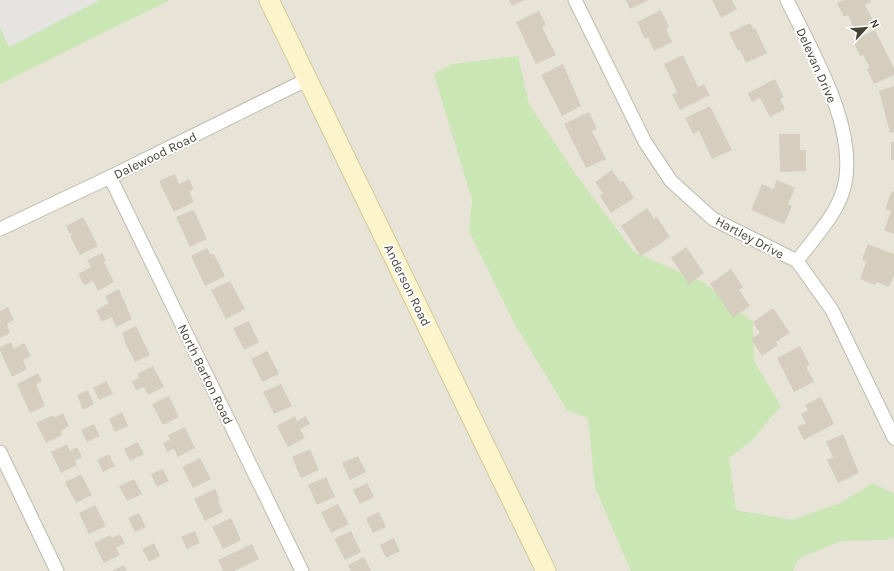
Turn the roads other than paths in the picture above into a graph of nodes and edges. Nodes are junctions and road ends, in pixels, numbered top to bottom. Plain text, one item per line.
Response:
1 (269, 0) edge
2 (576, 0) edge
3 (787, 0) edge
4 (308, 79) junction
5 (110, 177) junction
6 (0, 229) edge
7 (797, 262) junction
8 (894, 438) edge
9 (0, 452) edge
10 (57, 571) edge
11 (302, 571) edge
12 (546, 571) edge

1 - 4 street, Anderson Road
2 - 7 street, Hartley Drive
3 - 7 street, Delevan Drive
4 - 5 street, Dalewood Road
4 - 12 street, Anderson Road
5 - 6 street, Dalewood Road
5 - 11 street, North Barton Road
7 - 8 street, Hartley Drive
9 - 10 street

